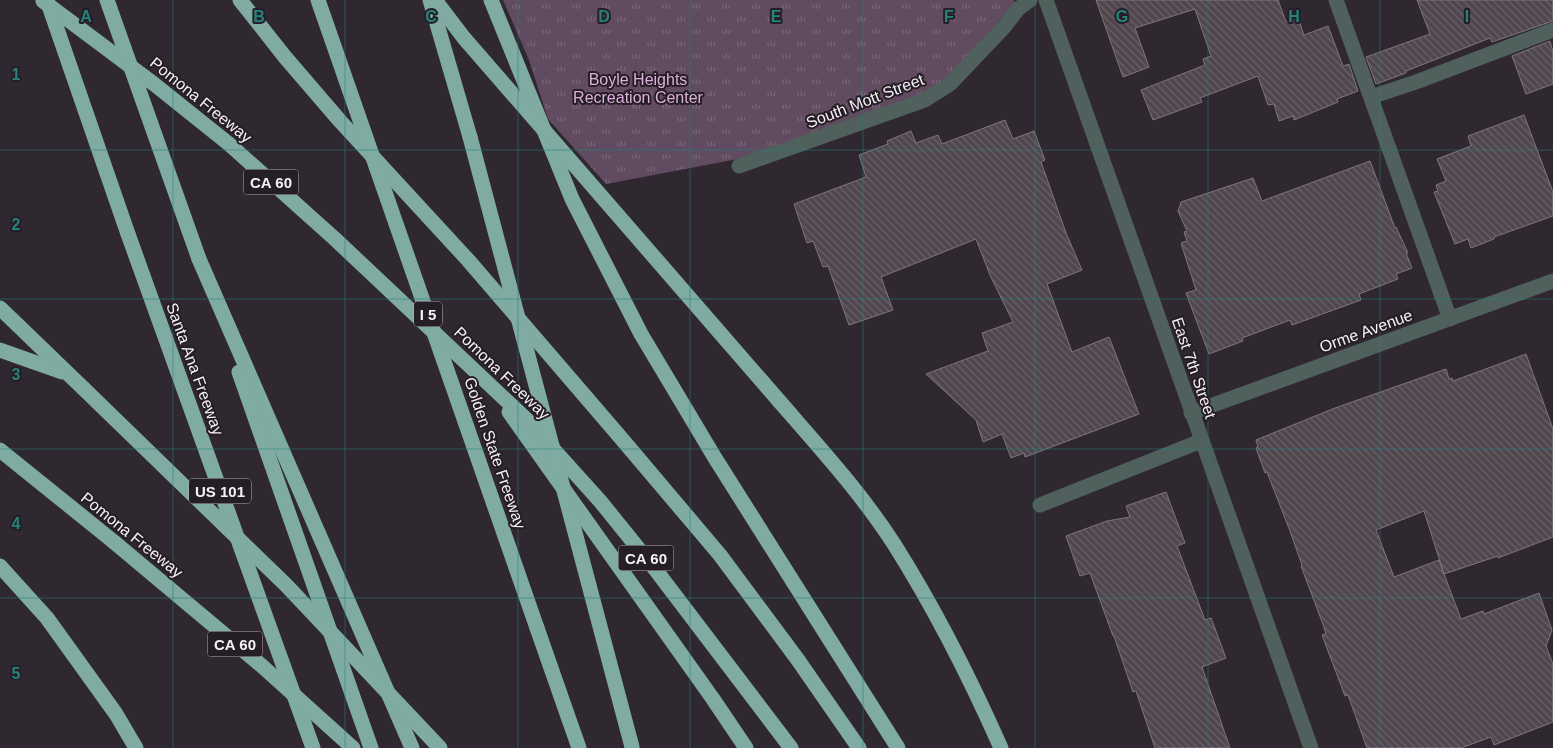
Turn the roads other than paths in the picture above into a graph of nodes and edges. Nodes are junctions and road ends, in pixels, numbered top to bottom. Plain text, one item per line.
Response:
1 (42, 0) edge
2 (47, 0) edge
3 (107, 0) edge
4 (240, 0) edge
5 (318, 0) edge
6 (430, 0) edge
7 (436, 0) edge
8 (491, 0) edge
9 (1030, 0) edge
10 (1046, 0) edge
11 (1336, 0) edge
12 (1553, 30) edge
13 (1371, 98) junction
14 (739, 166) dead end
15 (199, 259) junction
16 (1553, 281) edge
17 (0, 308) edge
18 (1450, 319) junction
19 (0, 350) edge
20 (68, 374) junction
21 (486, 380) junction
22 (1191, 413) junction
23 (1201, 441) junction
24 (0, 450) edge
25 (1040, 505) dead end
26 (0, 566) edge
27 (136, 748) edge
28 (313, 748) edge
29 (353, 748) edge
30 (370, 748) edge
31 (412, 748) edge
32 (440, 748) edge
33 (579, 748) edge
34 (632, 748) edge
35 (746, 748) edge
36 (791, 748) edge
37 (859, 748) edge
38 (898, 748) edge
39 (1001, 748) edge
40 (1311, 748) edge

1 - 21 highway, Pomona Freeway / CA 60
2 - 28 highway, Santa Ana Freeway / US 101, bridge
3 - 15 highway, bridge
4 - 37 highway
5 - 33 highway, Golden State Freeway / I 5, bridge
6 - 34 highway, bridge
7 - 39 highway, bridge
8 - 38 highway
9 - 14 street, South Mott Street
10 - 22 street, East 7th Street
11 - 13 street
12 - 13 street
13 - 18 street
15 - 30 highway
15 - 31 highway
16 - 18 street, Orme Avenue
17 - 20 highway
18 - 22 street, Orme Avenue
19 - 20 highway
20 - 32 highway, bridge
21 - 35 highway
21 - 36 highway, Pomona Freeway / CA 60
22 - 23 street, East 7th Street
23 - 25 street
23 - 40 street, East 7th Street
24 - 29 highway, Pomona Freeway / CA 60, bridge
26 - 27 highway

